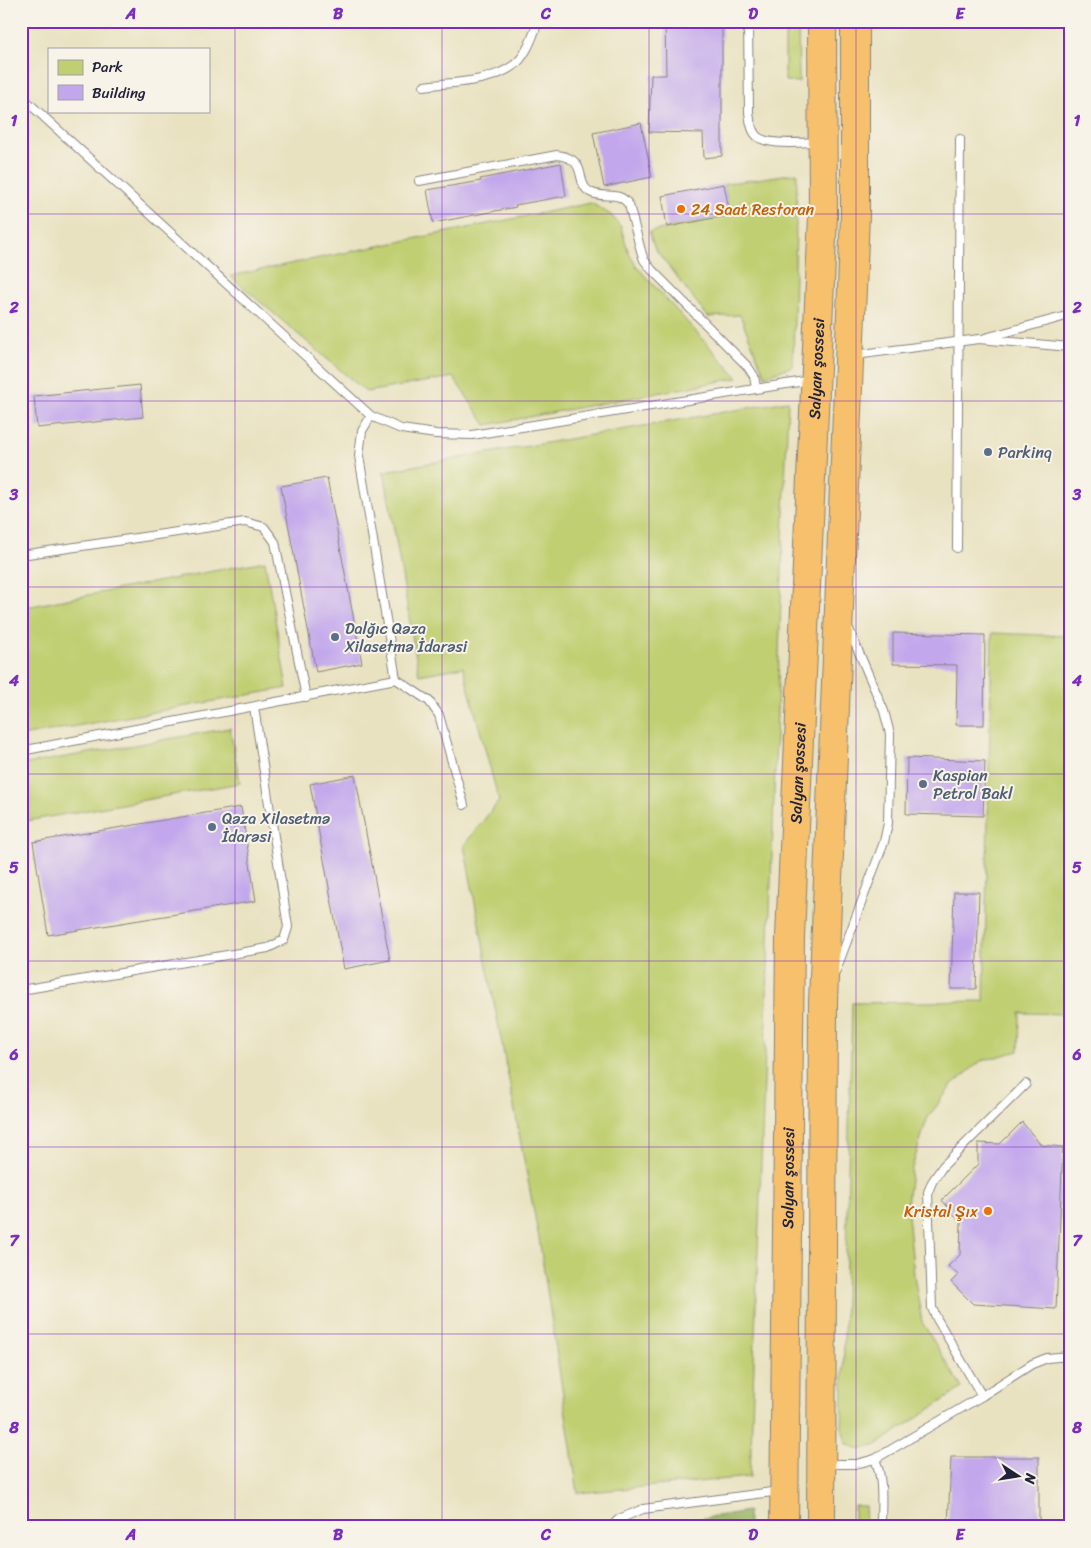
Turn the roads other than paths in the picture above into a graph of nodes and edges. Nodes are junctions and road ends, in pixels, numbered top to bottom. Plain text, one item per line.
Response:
1 (538, 21) edge
2 (748, 21) edge
3 (822, 21) edge
4 (854, 21) edge
5 (424, 86) dead end
6 (21, 96) edge
7 (960, 139) dead end
8 (823, 142) junction
9 (419, 181) dead end
10 (1070, 316) edge
11 (979, 339) junction
12 (959, 342) junction
13 (1070, 347) edge
14 (850, 356) junction
15 (816, 379) junction
16 (756, 388) junction
17 (371, 416) junction
18 (957, 548) dead end
19 (21, 555) edge
20 (839, 605) junction
21 (396, 679) junction
22 (306, 697) junction
23 (254, 707) junction
24 (21, 751) edge
25 (464, 805) dead end
26 (21, 990) edge
27 (823, 1002) junction
28 (1026, 1084) dead end
29 (1070, 1356) edge
30 (982, 1396) junction
31 (874, 1458) junction
32 (821, 1464) junction
33 (784, 1490) junction
34 (611, 1527) edge
35 (784, 1527) edge
36 (821, 1527) edge
37 (881, 1527) edge

1 - 5 lane
2 - 8 lane
3 - 8 highway, Salyan şossesi
4 - 14 highway, Salyan şossesi
6 - 17 lane
7 - 12 lane
8 - 15 highway, Salyan şossesi
9 - 16 lane
10 - 11 lane
11 - 12 lane
11 - 13 lane
12 - 14 lane
12 - 18 lane
14 - 20 highway, Salyan şossesi
15 - 16 lane
15 - 33 highway, Salyan şossesi
16 - 17 lane
17 - 21 lane
19 - 22 lane
20 - 27 highway, Salyan şossesi
20 - 27 lane
21 - 22 lane
21 - 25 lane
22 - 23 lane
23 - 24 lane
23 - 26 lane
27 - 32 highway, Salyan şossesi
28 - 30 lane
29 - 30 lane
30 - 31 lane
31 - 32 lane
31 - 37 lane
32 - 36 highway, Salyan şossesi
33 - 34 lane
33 - 35 highway, Salyan şossesi

